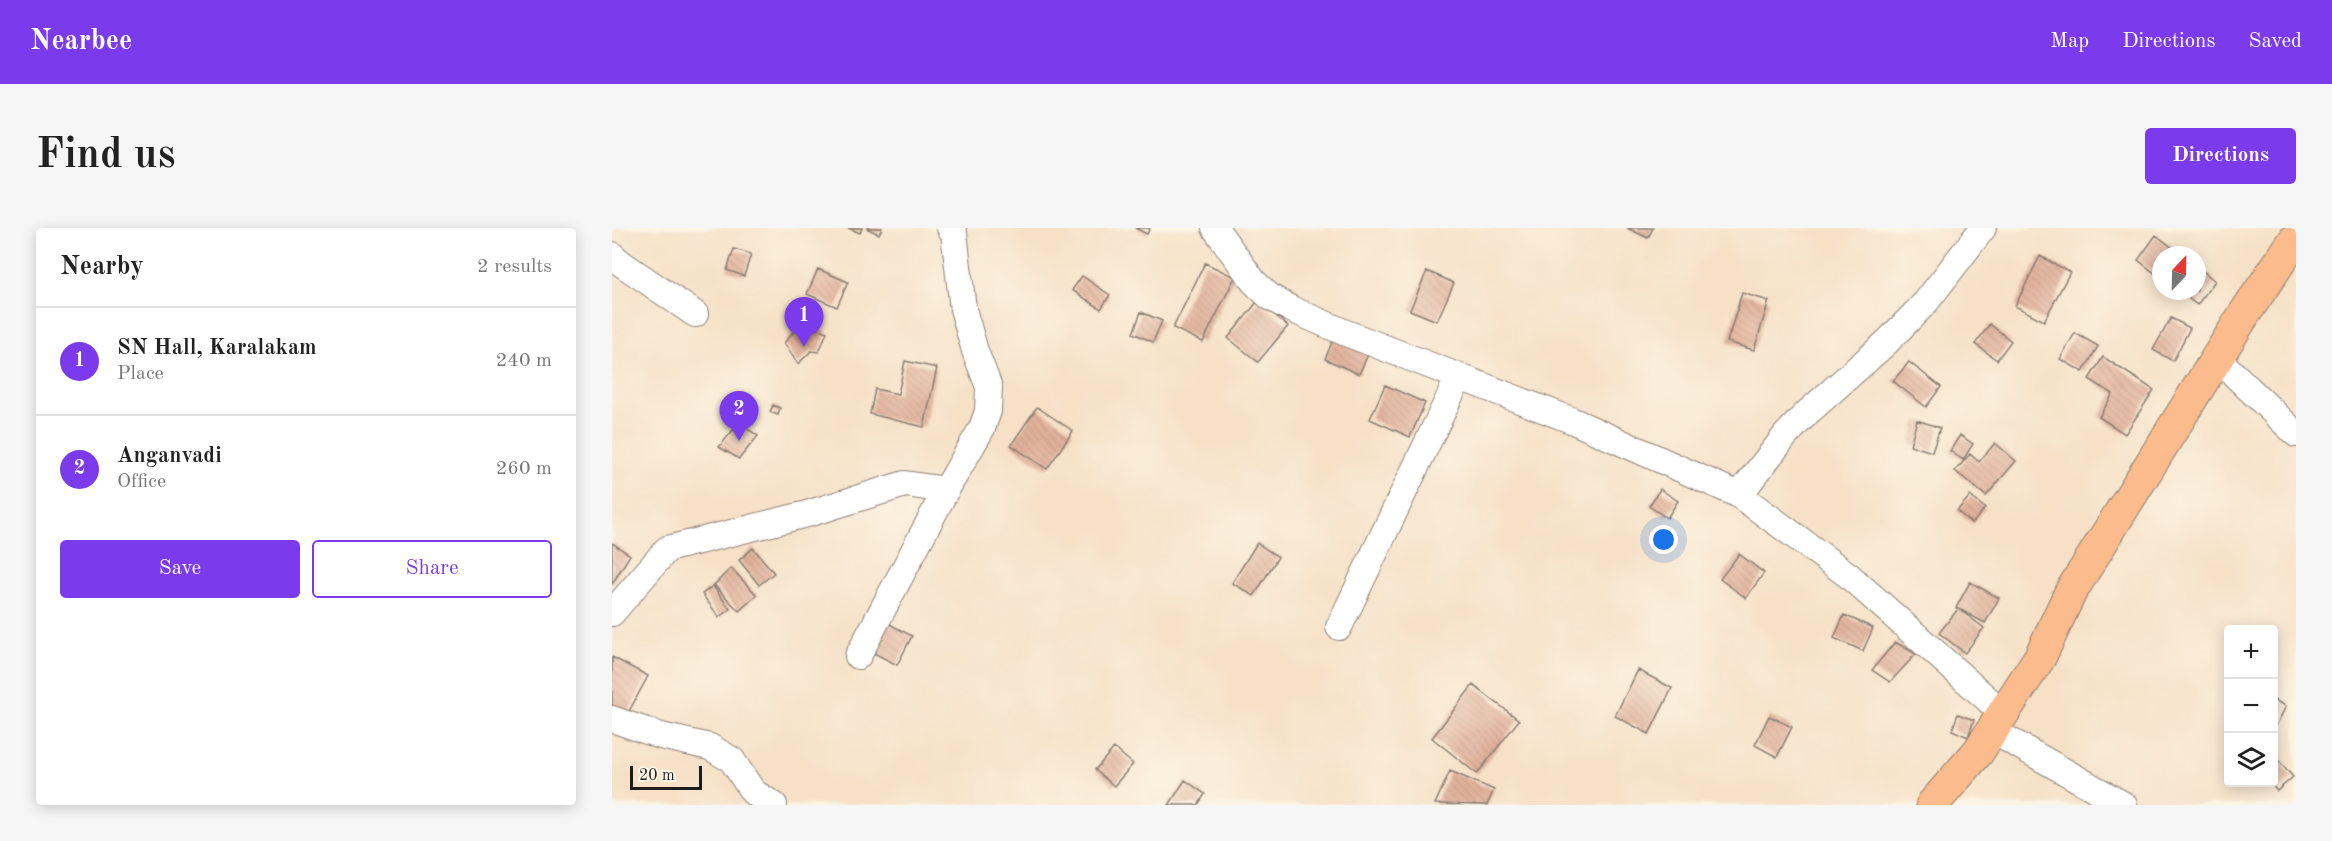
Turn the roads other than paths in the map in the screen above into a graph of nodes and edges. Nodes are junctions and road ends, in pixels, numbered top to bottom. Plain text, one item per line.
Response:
1 (950, 228) edge
2 (1215, 228) edge
3 (1983, 228) edge
4 (2296, 238) edge
5 (612, 255) edge
6 (695, 314) dead end
7 (2217, 358) junction
8 (1459, 377) junction
9 (2296, 434) edge
10 (946, 489) junction
11 (1739, 495) junction
12 (612, 613) edge
13 (1339, 627) dead end
14 (858, 656) dead end
15 (612, 719) edge
16 (1999, 722) junction
17 (1944, 801) edge
18 (774, 805) edge
19 (2124, 805) edge

1 - 10 street
2 - 8 street
3 - 11 street
4 - 7 main road
5 - 6 street
7 - 9 street
7 - 16 main road
8 - 11 street
8 - 13 street
10 - 12 street
10 - 14 street
11 - 16 street
15 - 18 street
16 - 17 main road
16 - 19 street

